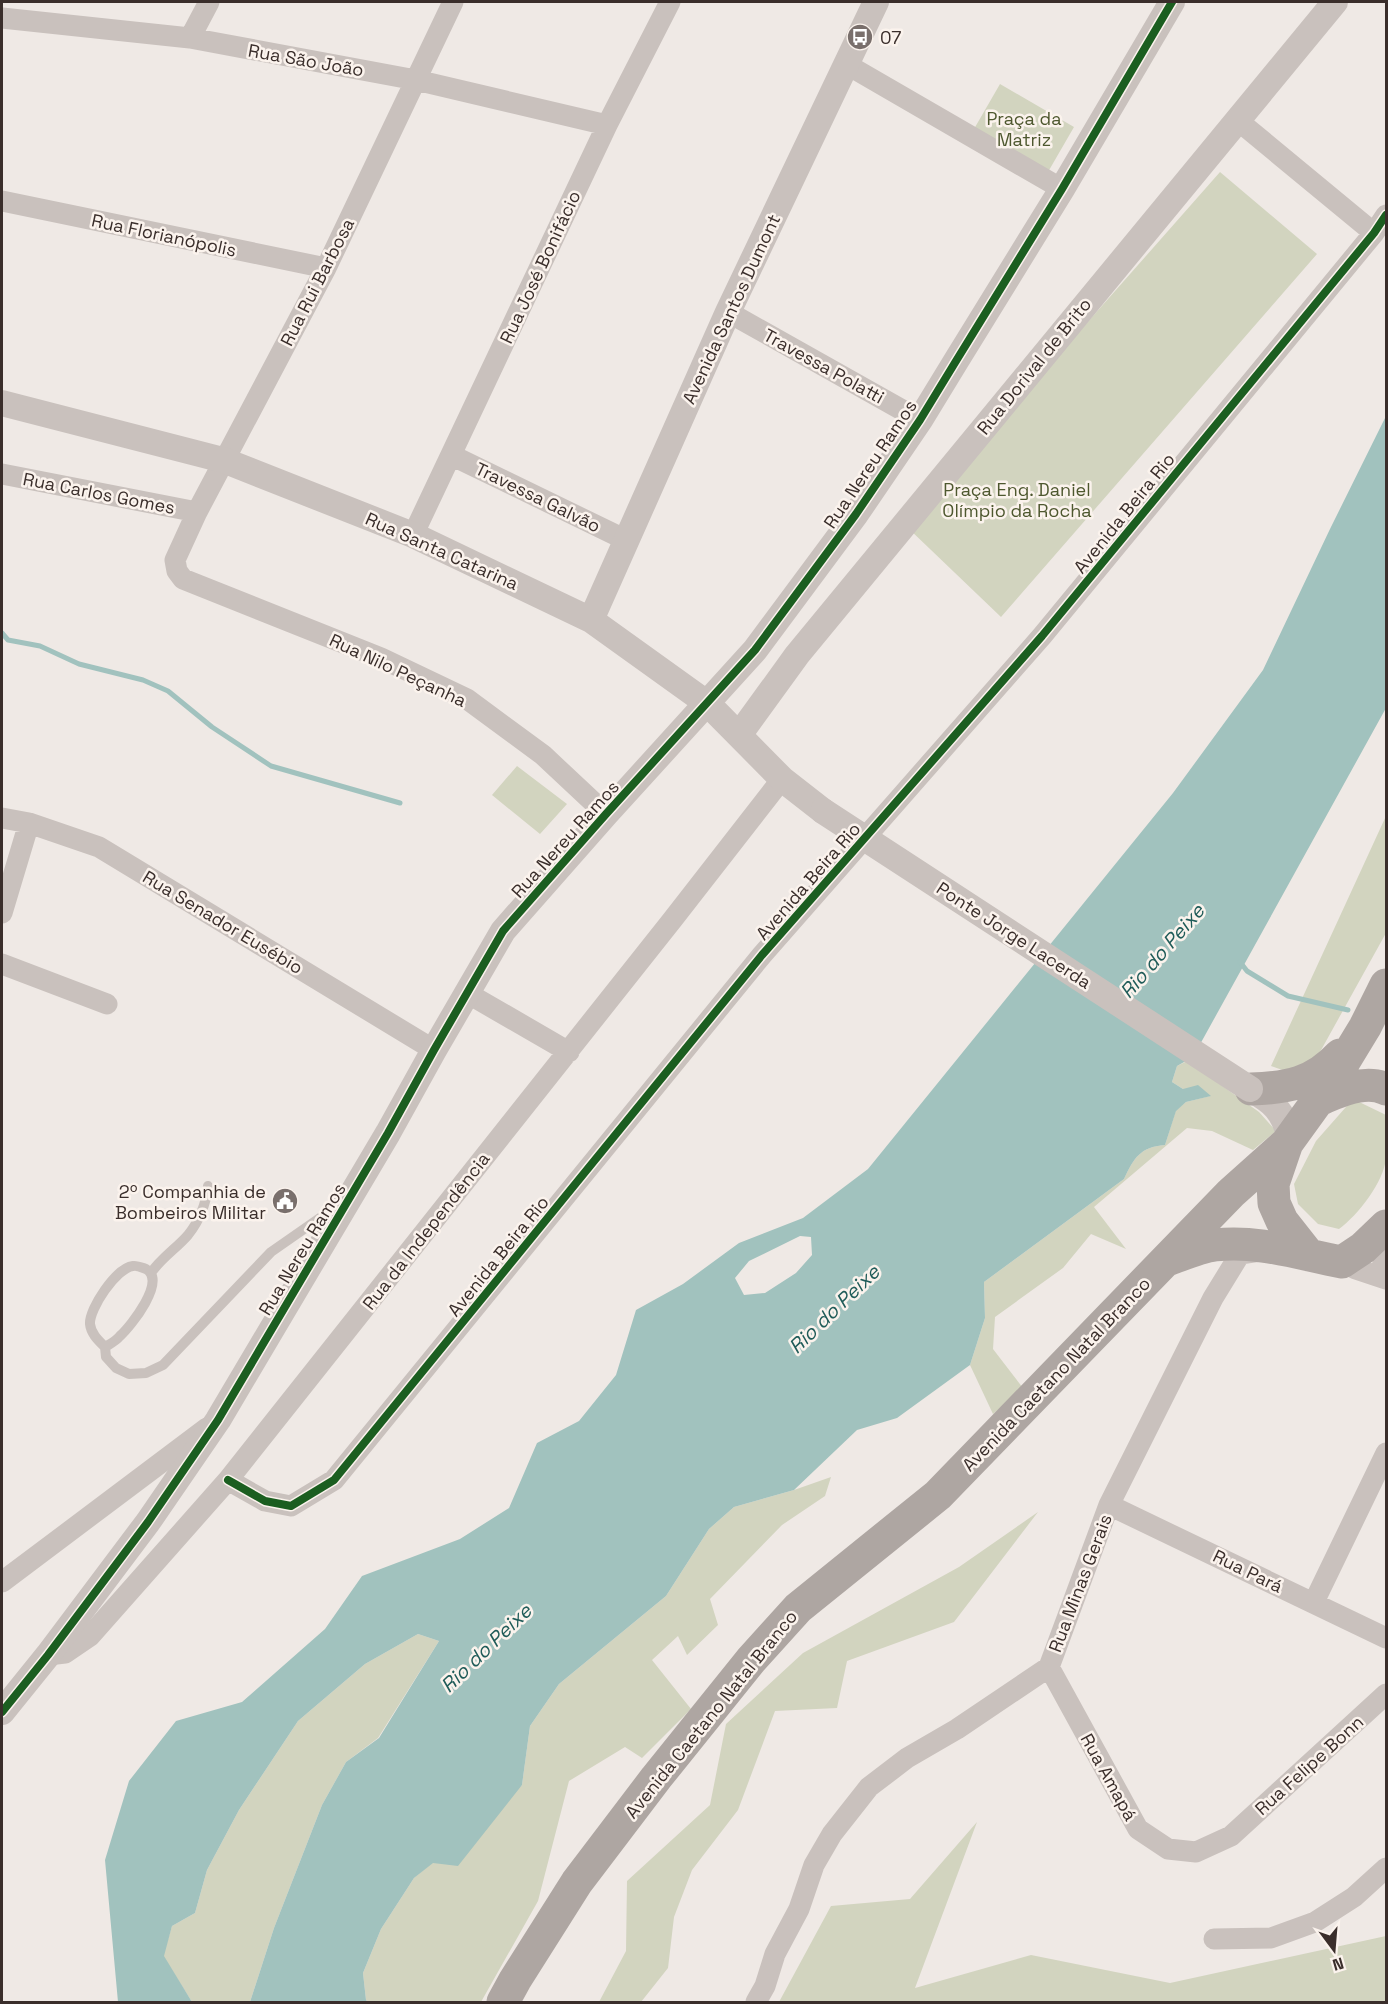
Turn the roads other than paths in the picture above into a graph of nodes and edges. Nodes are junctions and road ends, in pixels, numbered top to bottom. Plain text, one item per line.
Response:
1 (208, 2) edge
2 (453, 2) edge
3 (670, 2) edge
4 (876, 2) edge
5 (1172, 2) edge
6 (1335, 2) edge
7 (2, 18) edge
8 (190, 38) junction
9 (846, 64) junction
10 (416, 80) junction
11 (1236, 119) junction
12 (607, 125) junction
13 (1062, 189) junction
14 (2, 201) edge
15 (1386, 215) edge
16 (1374, 233) junction
17 (326, 268) junction
18 (728, 312) junction
19 (2, 403) edge
20 (920, 420) junction
21 (451, 455) junction
22 (223, 460) junction
23 (2, 474) edge
24 (196, 512) junction
25 (413, 535) junction
26 (626, 540) junction
27 (175, 560) joint
28 (591, 620) junction
29 (708, 704) junction
30 (739, 735) junction
31 (782, 779) junction
32 (823, 811) joint
33 (606, 814) junction
34 (2, 818) edge
35 (29, 823) junction
36 (2, 914) edge
37 (2, 964) edge
38 (1386, 985) edge
39 (467, 993) junction
40 (108, 1004) dead end
41 (1365, 1027) junction
42 (434, 1050) junction
43 (569, 1052) junction
44 (1382, 1087) edge
45 (1256, 1092) junction
46 (1319, 1100) junction
47 (1288, 1140) junction
48 (208, 1186) dead end
49 (352, 1195) junction
50 (1386, 1227) edge
51 (1294, 1251) junction
52 (1166, 1260) junction
53 (1342, 1262) junction
54 (151, 1272) junction
55 (1384, 1278) edge
56 (105, 1347) junction
57 (218, 1420) junction
58 (1386, 1453) edge
59 (228, 1480) junction
60 (1109, 1505) junction
61 (2, 1582) edge
62 (1314, 1602) junction
63 (1386, 1638) edge
64 (48, 1655) junction
65 (1048, 1667) junction
66 (1386, 1694) edge
67 (2, 1712) edge
68 (1231, 1836) joint
69 (1386, 1868) edge
70 (1214, 1939) dead end
71 (503, 2002) edge
72 (756, 2002) edge

1 - 8 street
2 - 10 street, Rua Rui Barbosa
3 - 12 street, Rua José Bonifácio
4 - 9 street, Avenida Santos Dumont
5 - 13 street, Rua Nereu Ramos
6 - 11 street, Rua Dorival de Brito
7 - 8 street, Rua São João
8 - 10 street, Rua São João
9 - 13 street
9 - 18 street, Avenida Santos Dumont
10 - 12 street, Rua São João
10 - 17 street, Rua Rui Barbosa
11 - 16 street
11 - 30 street, Rua Dorival de Brito
12 - 21 street, Rua José Bonifácio
13 - 20 street, Rua Nereu Ramos
14 - 17 street, Rua Florianópolis
15 - 16 street, Avenida Beira Rio
16 - 59 street, Avenida Beira Rio
17 - 22 street, Rua Rui Barbosa
18 - 20 street, Travessa Polatti
18 - 26 street, Avenida Santos Dumont
19 - 22 street, Rua Santa Catarina
20 - 29 street, Rua Nereu Ramos
21 - 25 street, Rua José Bonifácio
21 - 26 street, Travessa Galvão
22 - 24 street, Rua Rui Barbosa
22 - 25 street, Rua Santa Catarina
23 - 24 street, Rua Carlos Gomes
24 - 27 street, Rua Rui Barbosa
25 - 28 street, Rua Santa Catarina
26 - 28 street, Avenida Santos Dumont
27 - 33 street, Rua Nilo Peçanha
28 - 29 street, Rua Santa Catarina
29 - 30 street, Rua Santa Catarina
29 - 33 street, Rua Nereu Ramos
30 - 31 street, Rua Santa Catarina
31 - 32 street, Rua Santa Catarina
31 - 43 street, Rua da Independência
32 - 45 street, Ponte Jorge Lacerda, bridge
33 - 39 street, Rua Nereu Ramos
34 - 35 street, Rua Senador Eusébio
35 - 36 street
35 - 42 street, Rua Senador Eusébio
37 - 40 street
38 - 41 main road
39 - 42 street, Rua Nereu Ramos
39 - 43 street
41 - 44 main road
41 - 45 main road
41 - 46 main road
42 - 49 street, Rua Nereu Ramos
43 - 59 street, Rua da Independência
44 - 46 main road
45 - 46 street, Ponte Jorge Lacerda
45 - 47 street, Ponte Jorge Lacerda
46 - 47 main road
47 - 51 main road
47 - 52 main road, Avenida Caetano Natal Branco
48 - 54 lane
49 - 56 lane
49 - 57 street, Rua Nereu Ramos
50 - 53 main road
50 - 55 street
51 - 52 main road, Avenida Caetano Natal Branco
51 - 53 main road, Avenida Caetano Natal Branco
51 - 60 street, Rua Minas Gerais
52 - 71 main road, Avenida Caetano Natal Branco
53 - 55 street
54 - 56 lane
54 - 56 lane
57 - 61 street
57 - 64 street, Rua Nereu Ramos
58 - 62 street
59 - 64 street, Rua da Independência
60 - 62 street, Rua Pará
60 - 65 street, Rua Minas Gerais
62 - 63 street, Rua Pará
64 - 67 street, Rua Nereu Ramos
65 - 68 street, Rua Amapá
65 - 72 street, Rua Minas Gerais
66 - 68 street, Rua Felipe Bonn
69 - 70 street

